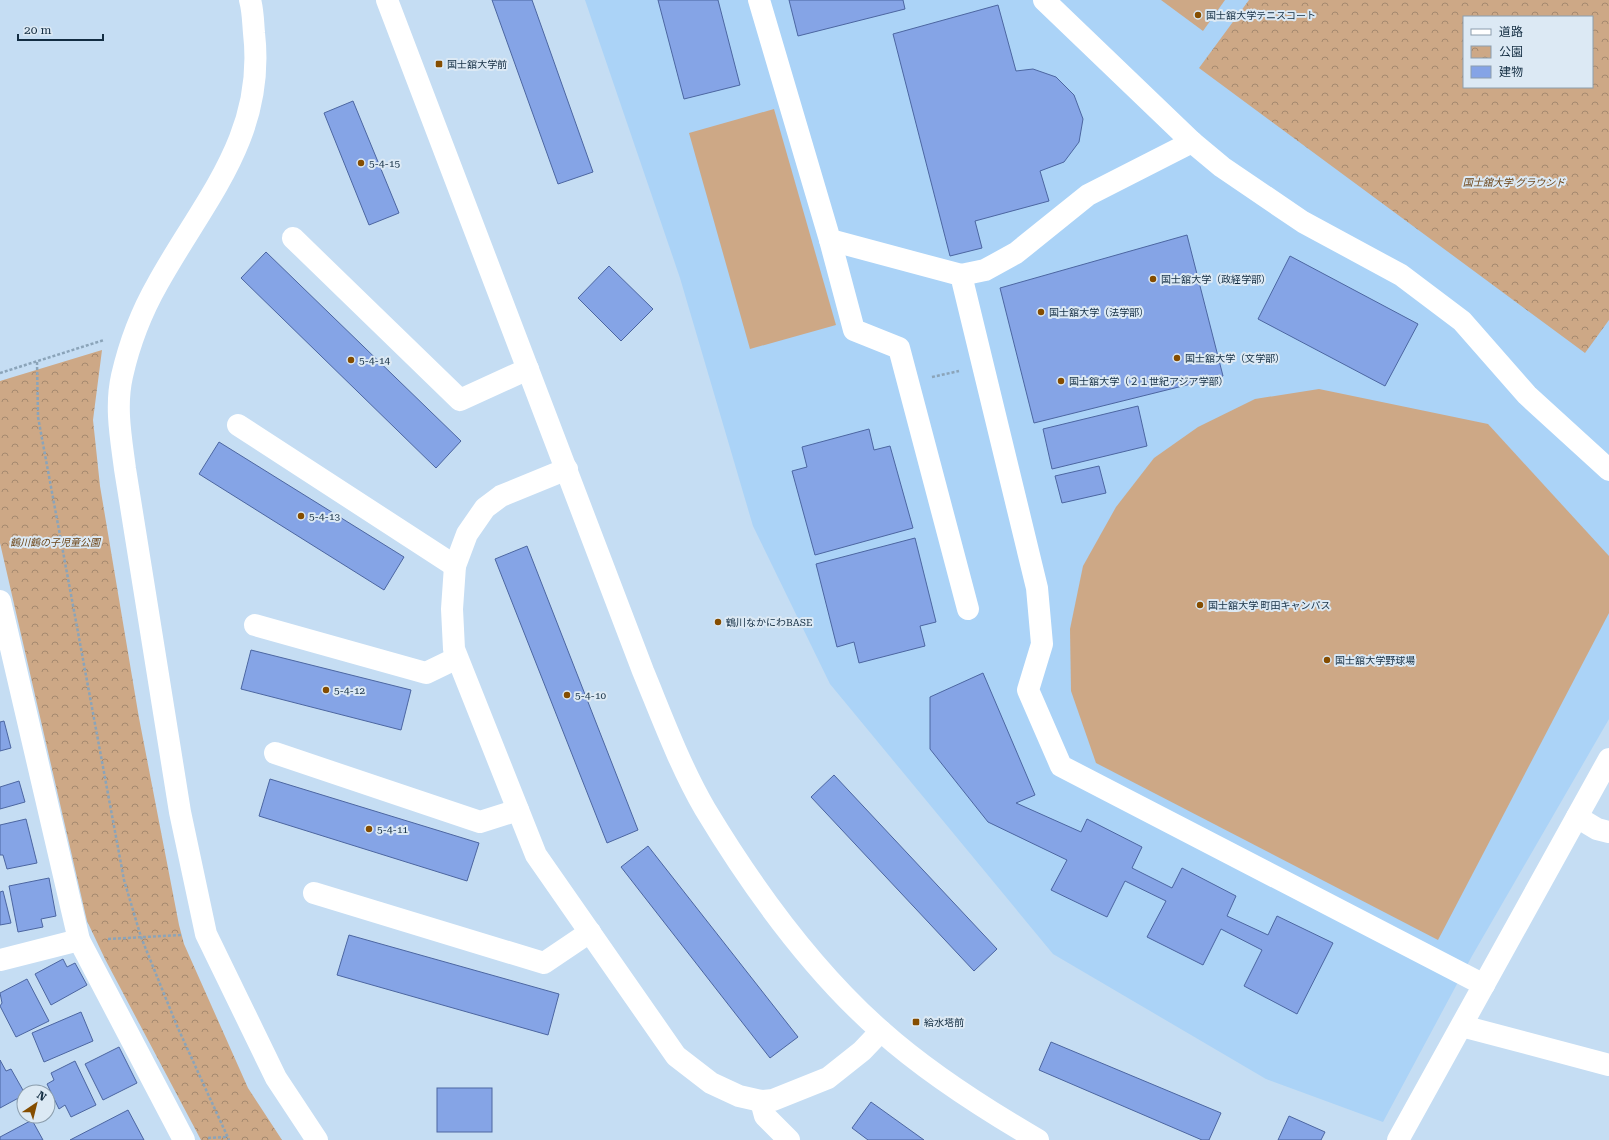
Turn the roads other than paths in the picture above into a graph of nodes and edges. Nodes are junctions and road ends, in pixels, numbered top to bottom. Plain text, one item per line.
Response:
1 (250, 0) edge
2 (387, 0) edge
3 (760, 0) edge
4 (1044, 0) edge
5 (1192, 142) junction
6 (293, 238) dead end
7 (830, 240) junction
8 (961, 275) junction
9 (528, 369) junction
10 (238, 426) dead end
11 (567, 469) junction
12 (1609, 470) edge
13 (455, 566) junction
14 (0, 600) edge
15 (968, 609) dead end
16 (255, 625) dead end
17 (457, 658) junction
18 (275, 753) dead end
19 (1609, 759) edge
20 (518, 810) junction
21 (1577, 817) junction
22 (1609, 832) edge
23 (314, 893) dead end
24 (590, 932) junction
25 (80, 940) junction
26 (0, 960) edge
27 (1484, 985) junction
28 (1462, 1026) junction
29 (881, 1031) junction
30 (1609, 1065) edge
31 (761, 1101) junction
32 (184, 1140) edge
33 (317, 1140) edge
34 (789, 1140) edge
35 (1038, 1140) edge
36 (1398, 1140) edge

1 - 33 street
2 - 9 street
3 - 7 street
4 - 5 street
5 - 8 street
5 - 12 street
6 - 9 street
7 - 8 street
7 - 15 street
8 - 27 street
9 - 11 street
10 - 13 street
11 - 13 street
11 - 29 street
13 - 17 street
14 - 25 street
16 - 17 street
17 - 20 street
18 - 20 street
19 - 21 street
20 - 24 street
21 - 22 street
21 - 27 street
23 - 24 street
24 - 31 street
25 - 26 street
25 - 32 street
27 - 28 street
28 - 30 street
28 - 36 street
29 - 31 street
29 - 35 street
31 - 34 street

